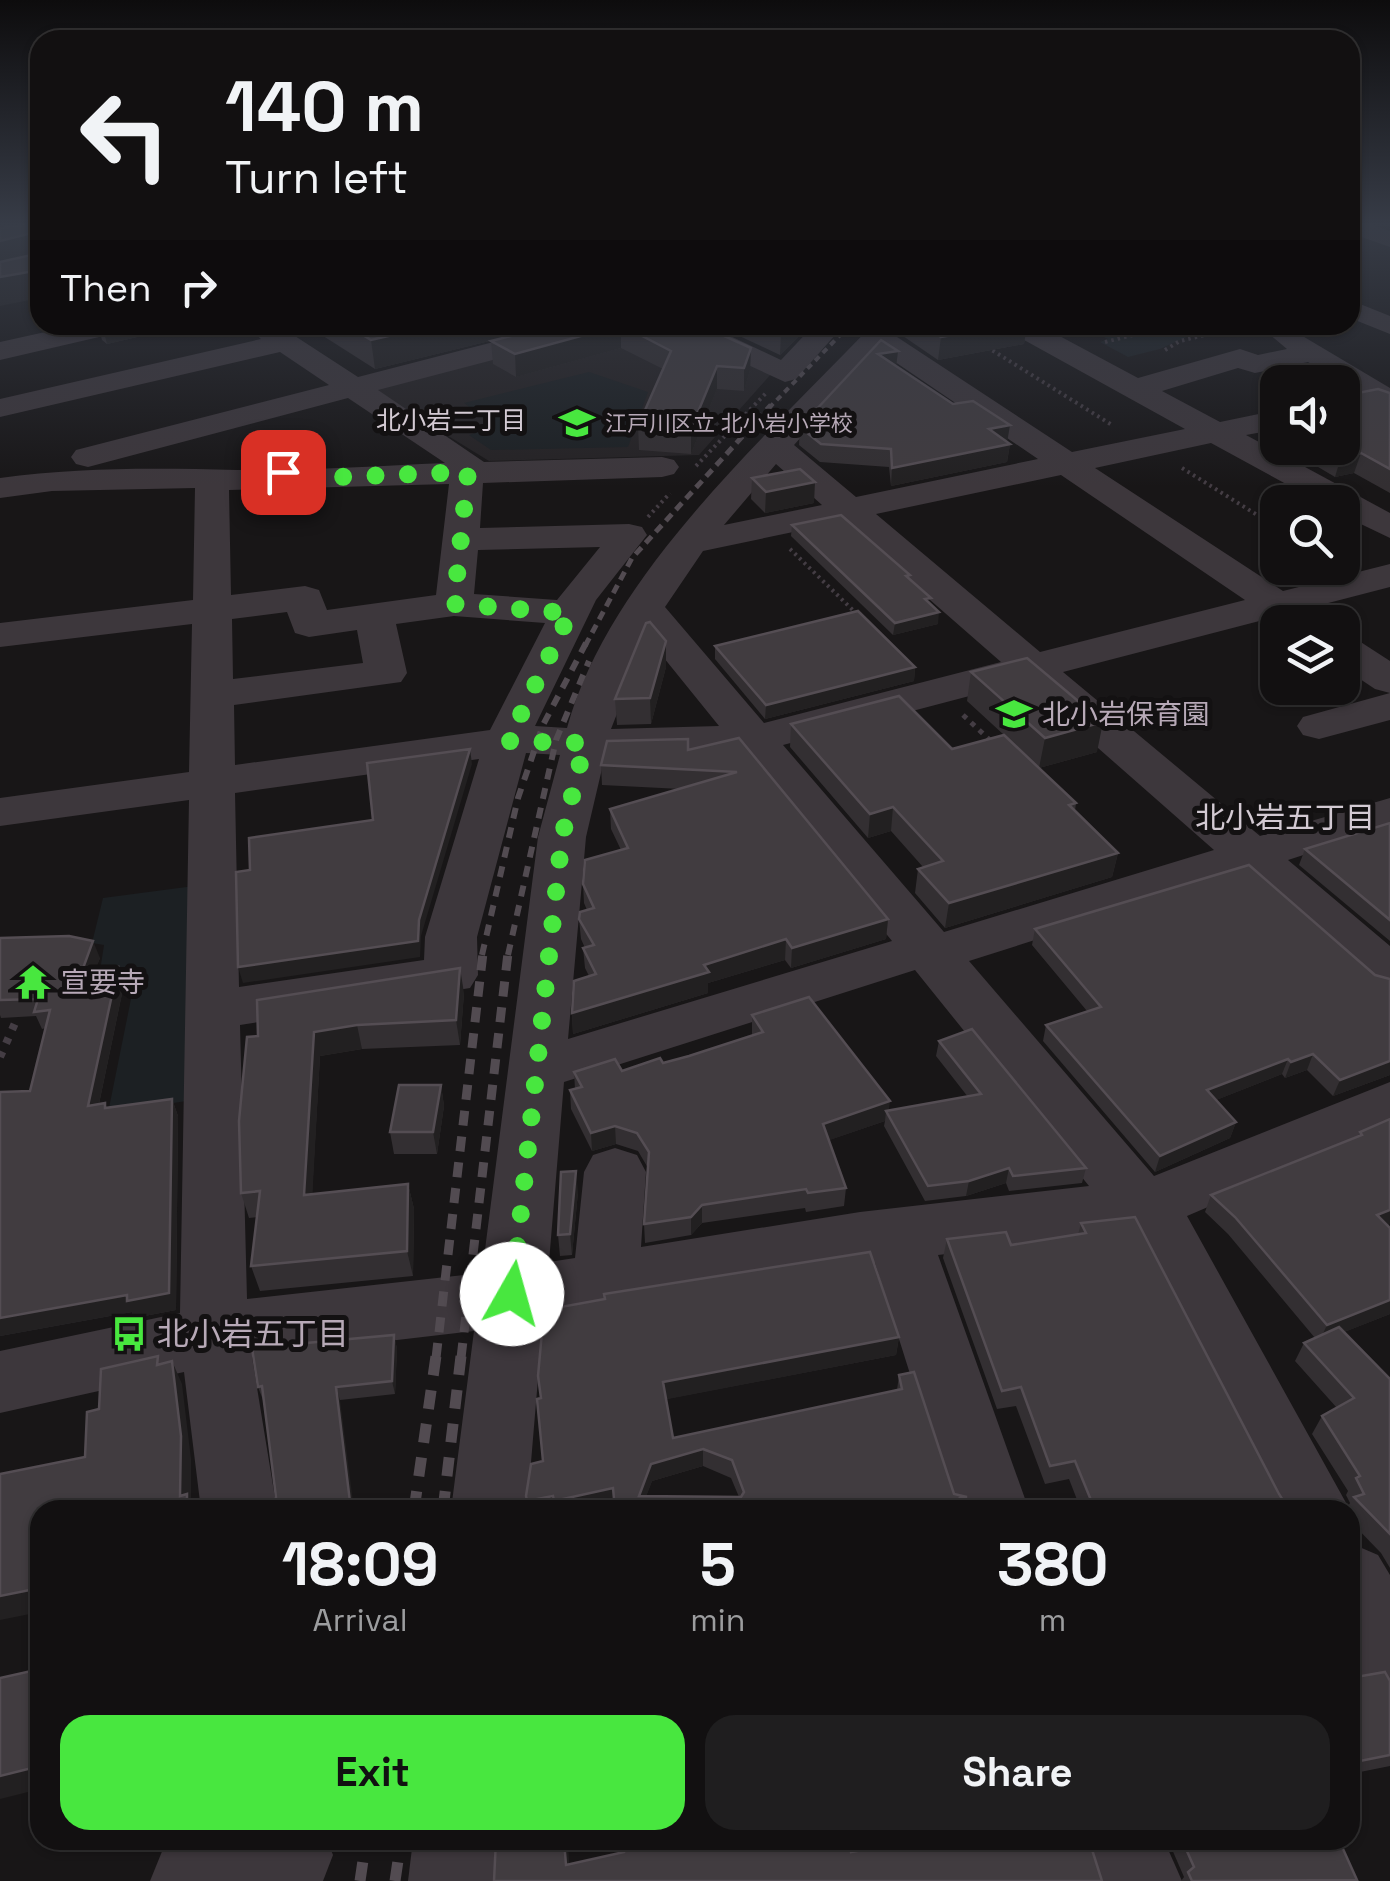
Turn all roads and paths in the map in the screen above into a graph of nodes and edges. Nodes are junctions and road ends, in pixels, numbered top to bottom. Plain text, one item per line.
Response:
1 (1360, 312) edge
2 (1390, 326) edge
3 (71, 335) edge
4 (264, 335) edge
5 (274, 335) edge
6 (555, 335) edge
7 (718, 335) edge
8 (854, 335) edge
9 (861, 335) edge
10 (874, 335) edge
11 (1038, 335) edge
12 (1131, 335) edge
13 (1211, 335) edge
14 (1284, 335) edge
15 (0, 351) edge
16 (1065, 351) junction
17 (1313, 352) junction
18 (1096, 368) junction
19 (785, 372) junction
20 (1037, 378) dead end
21 (352, 388) junction
22 (1134, 388) junction
23 (1387, 398) edge
24 (1360, 403) edge
25 (0, 408) edge
26 (222, 422) junction
27 (1260, 423) edge
28 (1215, 432) junction
29 (777, 448) junction
30 (1068, 463) junction
31 (468, 472) junction
32 (676, 475) junction
33 (212, 479) junction
34 (286, 479) junction
35 (0, 480) edge
36 (0, 488) edge
37 (849, 510) junction
38 (1390, 527) edge
39 (629, 535) junction
40 (462, 540) junction
41 (690, 543) junction
42 (1390, 575) edge
43 (454, 601) junction
44 (1278, 605) edge
45 (1311, 605) edge
46 (644, 608) junction
47 (211, 610) junction
48 (570, 613) junction
49 (374, 616) junction
50 (1260, 619) edge
51 (0, 635) edge
52 (1360, 660) edge
53 (1031, 668) junction
54 (1390, 680) edge
55 (211, 696) junction
56 (1390, 706) edge
57 (1319, 726) dead end
58 (753, 740) junction
59 (508, 741) junction
60 (585, 743) junction
61 (210, 782) junction
62 (0, 812) edge
63 (1390, 812) edge
64 (1250, 855) junction
65 (930, 951) junction
66 (1390, 975) edge
67 (212, 1010) junction
68 (15, 1023) dead end
69 (0, 1057) edge
70 (538, 1069) junction
71 (1390, 1104) edge
72 (615, 1172) dead end
73 (1146, 1205) junction
74 (898, 1234) junction
75 (606, 1278) junction
76 (512, 1294) junction
77 (214, 1336) junction
78 (0, 1382) edge
79 (238, 1500) edge
80 (489, 1500) edge
81 (988, 1500) edge
82 (1307, 1500) edge
83 (456, 1850) edge
84 (1123, 1850) edge
85 (290, 1859) edge
86 (194, 1881) edge
87 (453, 1881) edge
88 (1137, 1881) edge

1 - 2 street
3 - 15 street
4 - 25 street
5 - 21 street
6 - 21 street
7 - 19 street
8 - 19 street
9 - 29 street
10 - 30 street
11 - 16 street
12 - 16 path
13 - 18 path
14 - 17 street
16 - 18 street
17 - 22 street
17 - 23 street
18 - 20 path
18 - 22 street
19 - 32 path
21 - 26 street
21 - 31 street
22 - 28 street
23 - 24 street
26 - 34 street
26 - 35 street
27 - 28 street
28 - 30 street
28 - 38 street
29 - 37 street
29 - 41 street
30 - 37 street
30 - 44 street
31 - 32 street
31 - 34 street
31 - 40 street
32 - 39 path
33 - 34 street
33 - 36 street
33 - 47 street
37 - 41 street
37 - 53 street
39 - 40 street
39 - 48 street
40 - 43 street
41 - 46 street
42 - 45 street
43 - 48 street
43 - 49 street
46 - 58 street
46 - 60 street
47 - 49 street
47 - 51 street
47 - 55 street
48 - 59 street
49 - 55 street
50 - 53 street
52 - 54 street
53 - 58 street
53 - 64 street
55 - 61 street
56 - 57 street
58 - 60 street
58 - 65 street
59 - 60 street
59 - 61 street
59 - 67 street
60 - 70 street
61 - 62 street
61 - 67 street
63 - 64 street
64 - 65 street
64 - 66 street
65 - 70 street
65 - 73 street
67 - 77 street
68 - 69 path
70 - 76 street
71 - 73 street
72 - 75 street
73 - 74 street
73 - 82 street
74 - 75 street
74 - 81 street
75 - 76 street
76 - 77 street
76 - 80 street
77 - 78 street
77 - 79 street
83 - 87 street
84 - 88 street
85 - 86 street

